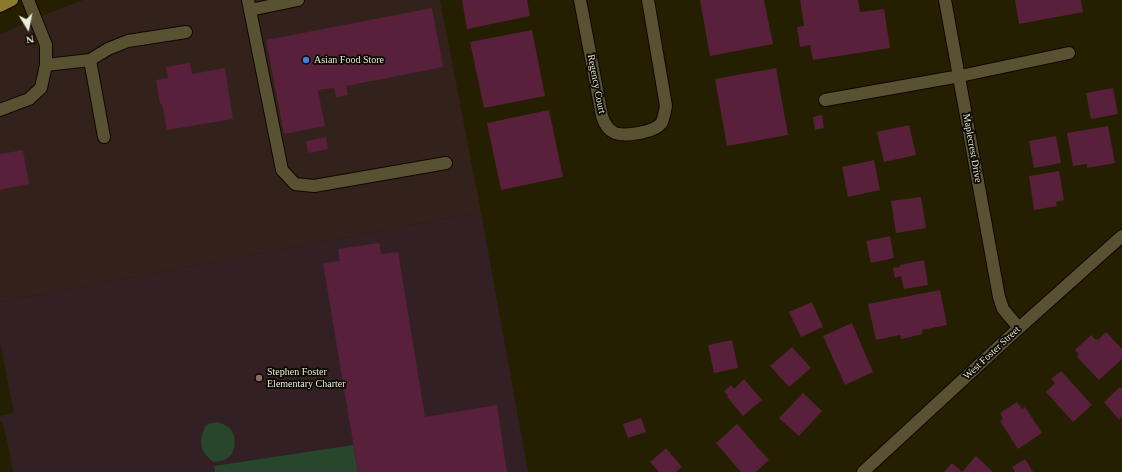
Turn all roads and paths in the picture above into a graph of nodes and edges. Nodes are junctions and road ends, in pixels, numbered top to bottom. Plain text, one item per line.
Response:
1 (12, 0) edge
2 (28, 0) edge
3 (298, 0) edge
4 (580, 0) edge
5 (648, 0) edge
6 (945, 0) edge
7 (249, 5) edge
8 (0, 6) edge
9 (186, 32) dead end
10 (1069, 53) dead end
11 (90, 60) junction
12 (46, 65) junction
13 (960, 76) junction
14 (825, 100) dead end
15 (0, 110) edge
16 (104, 137) dead end
17 (446, 163) dead end
18 (1122, 236) edge
19 (1019, 328) junction
20 (863, 472) edge

1 - 8 main road
2 - 12 street
3 - 7 street
4 - 5 street, Regency Court
6 - 13 street, Maplecrest Drive
7 - 17 street
9 - 11 street
10 - 13 street
11 - 12 street
11 - 16 street
12 - 15 street
13 - 14 street
13 - 19 street, Maplecrest Drive
18 - 19 street, West Foster Street
19 - 20 street, West Foster Street

